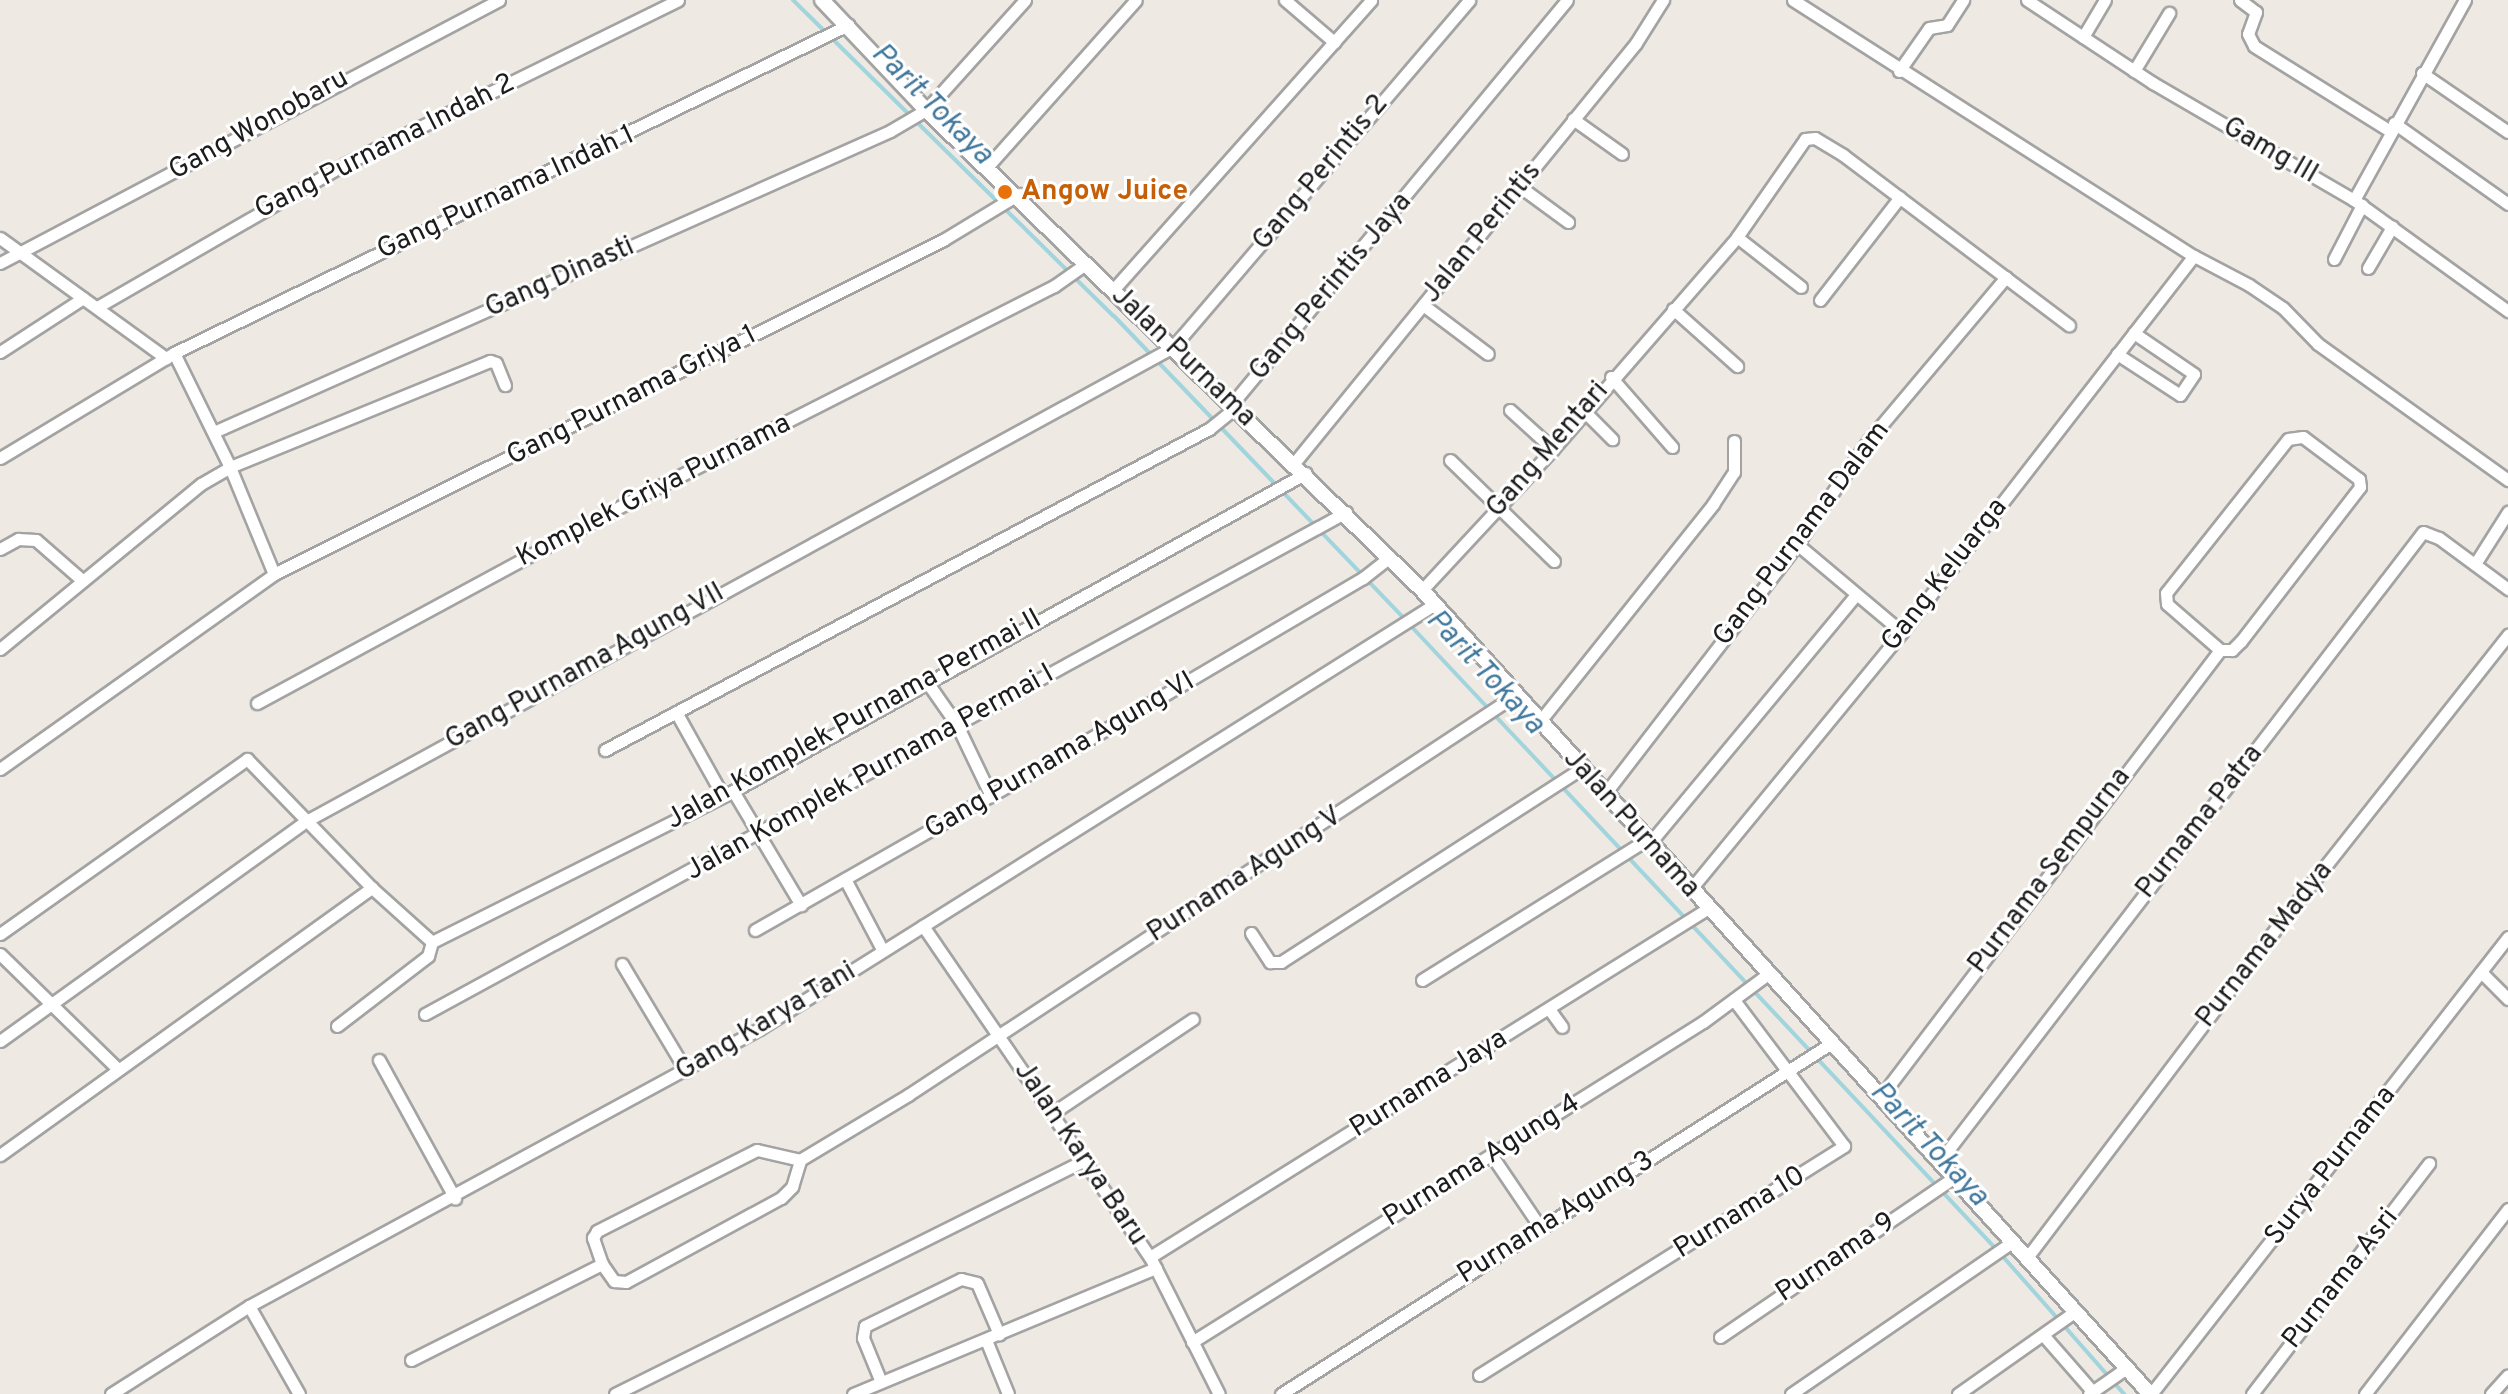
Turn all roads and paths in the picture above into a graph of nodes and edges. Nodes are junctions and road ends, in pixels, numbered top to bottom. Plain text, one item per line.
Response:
1 (499, 0) edge
2 (678, 0) edge
3 (822, 0) edge
4 (1025, 0) edge
5 (1136, 0) edge
6 (1285, 0) edge
7 (1371, 0) edge
8 (1469, 0) edge
9 (1567, 0) edge
10 (1663, 0) edge
11 (1793, 0) edge
12 (1963, 0) edge
13 (2027, 0) edge
14 (2105, 0) edge
15 (2240, 0) edge
16 (2465, 0) edge
17 (2169, 13) dead end
18 (843, 28) junction
19 (2083, 37) junction
20 (1334, 42) junction
21 (1899, 71) junction
22 (2134, 71) junction
23 (2422, 73) junction
24 (922, 112) junction
25 (1573, 119) junction
26 (2392, 127) junction
27 (2508, 132) edge
28 (1622, 154) dead end
29 (988, 166) junction
30 (1519, 186) junction
31 (1016, 196) junction
32 (1900, 197) junction
33 (2358, 202) junction
34 (2508, 204) edge
35 (1568, 222) dead end
36 (2392, 227) junction
37 (1737, 237) junction
38 (0, 238) edge
39 (23, 255) junction
40 (2194, 256) junction
41 (2334, 259) dead end
42 (0, 263) edge
43 (1082, 267) junction
44 (2368, 268) dead end
45 (2006, 277) junction
46 (1801, 287) dead end
47 (1113, 290) junction
48 (83, 298) junction
49 (1820, 300) dead end
50 (1423, 305) junction
51 (99, 306) junction
52 (1673, 309) junction
53 (2508, 311) edge
54 (2069, 325) dead end
55 (2134, 333) junction
56 (1168, 350) junction
57 (0, 352) edge
58 (1488, 354) dead end
59 (2117, 354) junction
60 (170, 356) junction
61 (1737, 366) dead end
62 (1611, 377) junction
63 (505, 385) dead end
64 (1230, 410) junction
65 (1510, 410) dead end
66 (1584, 411) junction
67 (216, 431) junction
68 (1612, 439) dead end
69 (1734, 441) dead end
70 (1672, 447) dead end
71 (1553, 449) junction
72 (0, 458) edge
73 (1450, 460) dead end
74 (230, 467) junction
75 (1301, 467) junction
76 (2508, 480) edge
77 (1499, 506) junction
78 (2508, 512) edge
79 (1340, 516) junction
80 (1797, 544) junction
81 (0, 549) edge
82 (1385, 561) junction
83 (1554, 561) dead end
84 (2475, 564) junction
85 (274, 574) junction
86 (83, 581) junction
87 (2508, 589) edge
88 (1422, 590) junction
89 (1855, 596) junction
90 (1431, 607) junction
91 (1902, 632) junction
92 (2508, 635) edge
93 (0, 649) edge
94 (2220, 650) junction
95 (927, 682) junction
96 (1512, 697) junction
97 (257, 703) dead end
98 (676, 712) junction
99 (1540, 721) junction
100 (957, 725) junction
101 (605, 750) dead end
102 (0, 769) edge
103 (1577, 772) junction
104 (728, 793) junction
105 (1604, 795) junction
106 (991, 796) junction
107 (308, 820) junction
108 (761, 833) junction
109 (1644, 843) junction
110 (845, 879) junction
111 (372, 888) junction
112 (1690, 890) junction
113 (801, 905) junction
114 (1703, 912) junction
115 (923, 926) junction
116 (755, 930) dead end
117 (1251, 933) dead end
118 (0, 934) edge
119 (2508, 937) edge
120 (432, 942) junction
121 (883, 951) junction
122 (0, 954) edge
123 (622, 964) dead end
124 (2481, 972) junction
125 (1766, 976) junction
126 (1422, 980) dead end
127 (1739, 997) junction
128 (2508, 999) edge
129 (53, 1004) junction
130 (1549, 1009) junction
131 (425, 1014) dead end
132 (1193, 1019) dead end
133 (337, 1026) dead end
134 (1562, 1027) dead end
135 (998, 1035) junction
136 (0, 1041) edge
137 (1828, 1045) junction
138 (379, 1060) dead end
139 (118, 1069) junction
140 (686, 1071) junction
141 (1790, 1071) junction
142 (1882, 1095) junction
143 (1054, 1112) junction
144 (0, 1155) edge
145 (1492, 1156) junction
146 (800, 1160) junction
147 (1085, 1160) junction
148 (1939, 1162) junction
149 (2429, 1163) dead end
150 (1948, 1182) junction
151 (455, 1198) junction
152 (2508, 1209) edge
153 (1540, 1227) junction
154 (2007, 1247) junction
155 (2026, 1259) junction
156 (1153, 1262) junction
157 (602, 1264) junction
158 (249, 1306) junction
159 (2069, 1317) junction
160 (999, 1334) junction
161 (2047, 1334) junction
162 (1720, 1337) dead end
163 (986, 1340) junction
164 (1192, 1342) junction
165 (411, 1360) dead end
166 (2120, 1373) junction
167 (1479, 1375) dead end
168 (2508, 1375) edge
169 (874, 1388) edge
170 (2094, 1391) edge
171 (1216, 1393) edge
172 (111, 1394) edge
173 (299, 1394) edge
174 (615, 1394) edge
175 (853, 1394) edge
176 (1008, 1394) edge
177 (1281, 1394) edge
178 (1791, 1394) edge
179 (1958, 1394) edge
180 (2151, 1394) edge
181 (2252, 1394) edge
182 (2365, 1394) edge
183 (2491, 1394) edge

1 - 39 street, Gang Wonobaru
2 - 51 street, Gang Purnama Indah 2
3 - 18 street, Jalan Purnama
4 - 24 street, Gang Dinasti
5 - 29 street
6 - 20 street
7 - 20 street
8 - 56 street, Gang Perintis 2
9 - 64 street, Gang Perintis Jaya
10 - 25 street, Jalan Perintis
11 - 21 street
12 - 21 street
13 - 19 street, Gamg III
14 - 19 street
15 - 26 street
16 - 23 street
17 - 22 street
18 - 24 street, Jalan Purnama
18 - 60 street, Gang Purnama Indah 1
19 - 22 street, Gamg III
20 - 47 street
21 - 40 street
22 - 33 street, Gamg III
23 - 26 street
23 - 27 street
24 - 29 street, Jalan Purnama
24 - 67 street, Gang Dinasti
25 - 28 street
25 - 30 street, Jalan Perintis
26 - 33 street
26 - 34 street
29 - 31 street, Jalan Purnama
30 - 35 street
30 - 50 street, Jalan Perintis
31 - 43 street, Jalan Purnama
31 - 85 street, Gang Purnama Griya 1
32 - 37 street, Gang Mentari
32 - 45 street
32 - 49 street
33 - 36 street, Gamg III
33 - 41 street
36 - 44 street
36 - 53 street, Gamg III
37 - 46 street
37 - 52 street, Gang Mentari
38 - 39 street
39 - 42 street, Gang Wonobaru
39 - 48 street
40 - 55 street, Gang Keluarga
40 - 76 street
43 - 47 street, Jalan Purnama
43 - 97 street, Komplek Griya Purnama
45 - 54 street
45 - 80 street, Gang Purnama Dalam
47 - 56 street, Jalan Purnama
48 - 51 street
48 - 57 street
50 - 58 street
50 - 75 street, Jalan Perintis
51 - 60 street
52 - 61 street
52 - 62 street, Gang Mentari
55 - 59 street, Gang Keluarga
55 - 59 street
56 - 64 street, Jalan Purnama
56 - 107 street, Gang Purnama Agung VII
59 - 91 street, Gang Keluarga
60 - 67 street
60 - 72 street
62 - 66 street, Gang Mentari
62 - 70 street
63 - 74 street
64 - 75 street, Jalan Purnama
64 - 98 street, Gang Perintis Jaya
65 - 71 street
66 - 68 street
66 - 71 street, Gang Mentari
67 - 74 street
69 - 99 street
71 - 77 street, Gang Mentari
73 - 77 street
74 - 85 street
74 - 86 street
75 - 79 street, Jalan Purnama
75 - 95 street, Jalan Komplek Purnama Permai II
77 - 83 street
77 - 88 street, Gang Mentari
78 - 84 street
79 - 82 street, Jalan Purnama
79 - 100 street, Jalan Komplek Purnama Permai I
80 - 89 street
80 - 105 street, Gang Purnama Dalam
81 - 86 street
82 - 88 street, Jalan Purnama
82 - 106 street, Gang Purnama Agung VI
84 - 87 street
84 - 148 street, Purnama Patra
85 - 102 street, Gang Purnama Griya 1
86 - 93 street
88 - 90 street, Jalan Purnama
89 - 91 street
89 - 109 street
90 - 96 street, Jalan Purnama
90 - 115 street, Gang Karya Tani
91 - 112 street, Gang Keluarga
92 - 155 street, Purnama Madya
94 - 94 street, Purnama Sempurna
94 - 142 street, Purnama Sempurna
95 - 100 street
95 - 104 street, Jalan Komplek Purnama Permai II
96 - 99 street, Jalan Purnama
96 - 135 street, Purnama Agung V
98 - 101 street, Gang Perintis Jaya
98 - 104 street
99 - 103 street, Jalan Purnama
100 - 106 street
100 - 108 street, Jalan Komplek Purnama Permai I
103 - 105 street, Jalan Purnama
103 - 117 street
104 - 108 street
104 - 120 street, Jalan Komplek Purnama Permai II
105 - 109 street, Jalan Purnama
106 - 110 street, Gang Purnama Agung VI
107 - 111 street
107 - 118 street
107 - 129 street, Gang Purnama Agung VII
108 - 113 street
108 - 131 street, Jalan Komplek Purnama Permai I
109 - 112 street, Jalan Purnama
109 - 126 street
110 - 113 street, Gang Purnama Agung VI
110 - 121 street
111 - 120 street
111 - 139 street
112 - 114 street, Jalan Purnama
113 - 116 street, Gang Purnama Agung VI
114 - 125 street, Jalan Purnama
114 - 130 street, Purnama Jaya
115 - 121 street, Gang Karya Tani
115 - 135 street, Jalan Karya Baru
119 - 124 street, Surya Purnama
120 - 133 street
121 - 140 street, Gang Karya Tani
122 - 129 street
123 - 140 street
124 - 128 street
124 - 180 street, Surya Purnama
125 - 127 street, Purnama Agung 4
125 - 137 street, Jalan Purnama
127 - 141 street, Purnama 10
127 - 145 street, Purnama Agung 4
129 - 136 street, Gang Purnama Agung VII
129 - 139 street
130 - 134 street
130 - 156 street, Purnama Jaya
132 - 143 street
135 - 143 street, Jalan Karya Baru
135 - 146 street, Purnama Agung V
137 - 141 street, Purnama Agung 3
137 - 142 street, Jalan Purnama
138 - 151 street
139 - 144 street
140 - 151 street, Gang Karya Tani
141 - 153 street, Purnama Agung 3
141 - 167 street, Purnama 10
142 - 148 street, Jalan Purnama
143 - 147 street, Jalan Karya Baru
145 - 153 street
145 - 164 street, Purnama Agung 4
146 - 157 street
146 - 157 street
147 - 156 street, Jalan Karya Baru
147 - 174 street
148 - 150 street, Jalan Purnama
149 - 181 street, Purnama Asri
150 - 154 street, Jalan Purnama
150 - 162 street, Purnama 9
151 - 158 street, Gang Karya Tani
152 - 182 street
153 - 177 street, Purnama Agung 3
154 - 155 street, Jalan Purnama
154 - 178 street
155 - 159 street, Jalan Purnama
156 - 160 street, Purnama Jaya
156 - 164 street, Jalan Karya Baru
157 - 165 street
158 - 172 street, Gang Karya Tani
158 - 173 street
159 - 161 street
159 - 166 street, Jalan Purnama
160 - 163 street, Purnama Jaya
160 - 169 street
161 - 170 street
161 - 179 street
163 - 169 street, Purnama Jaya
163 - 176 street
164 - 171 street, Jalan Karya Baru
166 - 170 street
166 - 180 street, Jalan Purnama
168 - 183 street
169 - 175 street, Purnama Jaya

